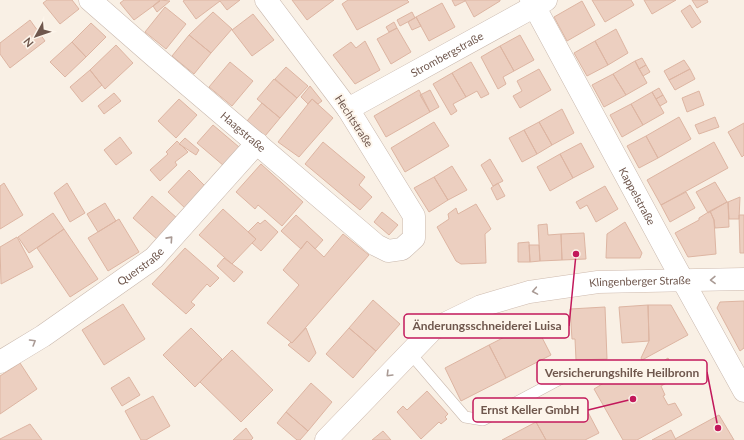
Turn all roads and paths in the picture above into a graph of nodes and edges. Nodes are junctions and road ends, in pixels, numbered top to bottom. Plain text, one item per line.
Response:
1 (266, 0) edge
2 (92, 1) edge
3 (538, 2) edge
4 (348, 109) junction
5 (257, 143) junction
6 (402, 249) joint
7 (744, 279) edge
8 (682, 280) junction
9 (410, 353) junction
10 (0, 362) edge
11 (562, 378) dead end
12 (744, 391) edge
13 (326, 440) edge

1 - 4 street, Hechtstraße
2 - 5 street, Haagstraße
3 - 4 street, Strombergstraße
3 - 8 street, Kappelstraße
4 - 6 street, Hechtstraße
5 - 6 street, Haagstraße
10 -> 5 street, Querstraße
7 -> 8 street, Klingenberger Straße
8 -> 9 street, Klingenberger Straße
8 - 12 street, Kappelstraße
9 - 11 lane
9 -> 13 street, Klingenberger Straße

